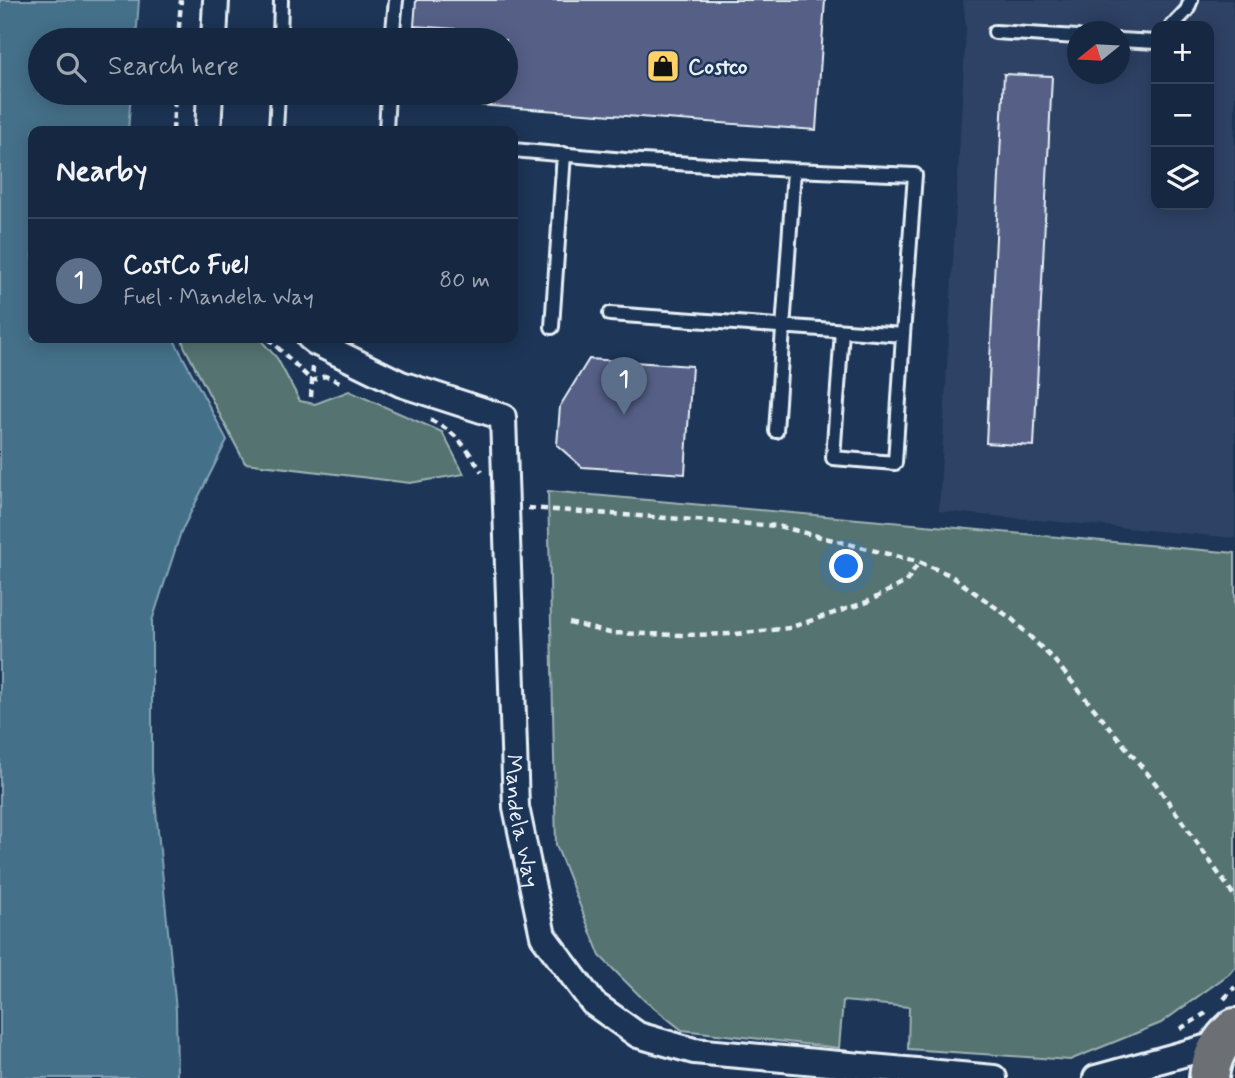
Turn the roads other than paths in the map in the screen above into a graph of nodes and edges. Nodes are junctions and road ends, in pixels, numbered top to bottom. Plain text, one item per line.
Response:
1 (216, 0) edge
2 (281, 0) edge
3 (396, 0) edge
4 (1191, 0) edge
5 (1177, 21) edge
6 (215, 28) edge
7 (280, 28) edge
8 (393, 28) edge
9 (995, 32) dead end
10 (1067, 36) edge
11 (1130, 41) edge
12 (1151, 42) edge
13 (210, 105) edge
14 (277, 105) edge
15 (387, 105) edge
16 (208, 126) edge
17 (276, 126) edge
18 (386, 126) edge
19 (518, 150) edge
20 (564, 154) junction
21 (794, 170) junction
22 (610, 314) dead end
23 (552, 327) dead end
24 (783, 327) junction
25 (842, 331) junction
26 (904, 335) junction
27 (319, 343) edge
28 (776, 432) dead end
29 (1221, 1050) edge
30 (994, 1078) edge
31 (1096, 1078) edge

1 - 6 street
2 - 7 lane
3 - 8 lane
4 - 5 lane
9 - 10 lane
11 - 12 lane
13 - 16 street
14 - 17 lane
15 - 18 lane
19 - 20 lane
20 - 21 lane
20 - 23 lane
21 - 24 lane
21 - 26 lane
22 - 24 lane
24 - 25 lane
24 - 28 lane
25 - 26 lane
25 - 26 lane
27 - 30 street, Mandela Way
29 - 31 street

